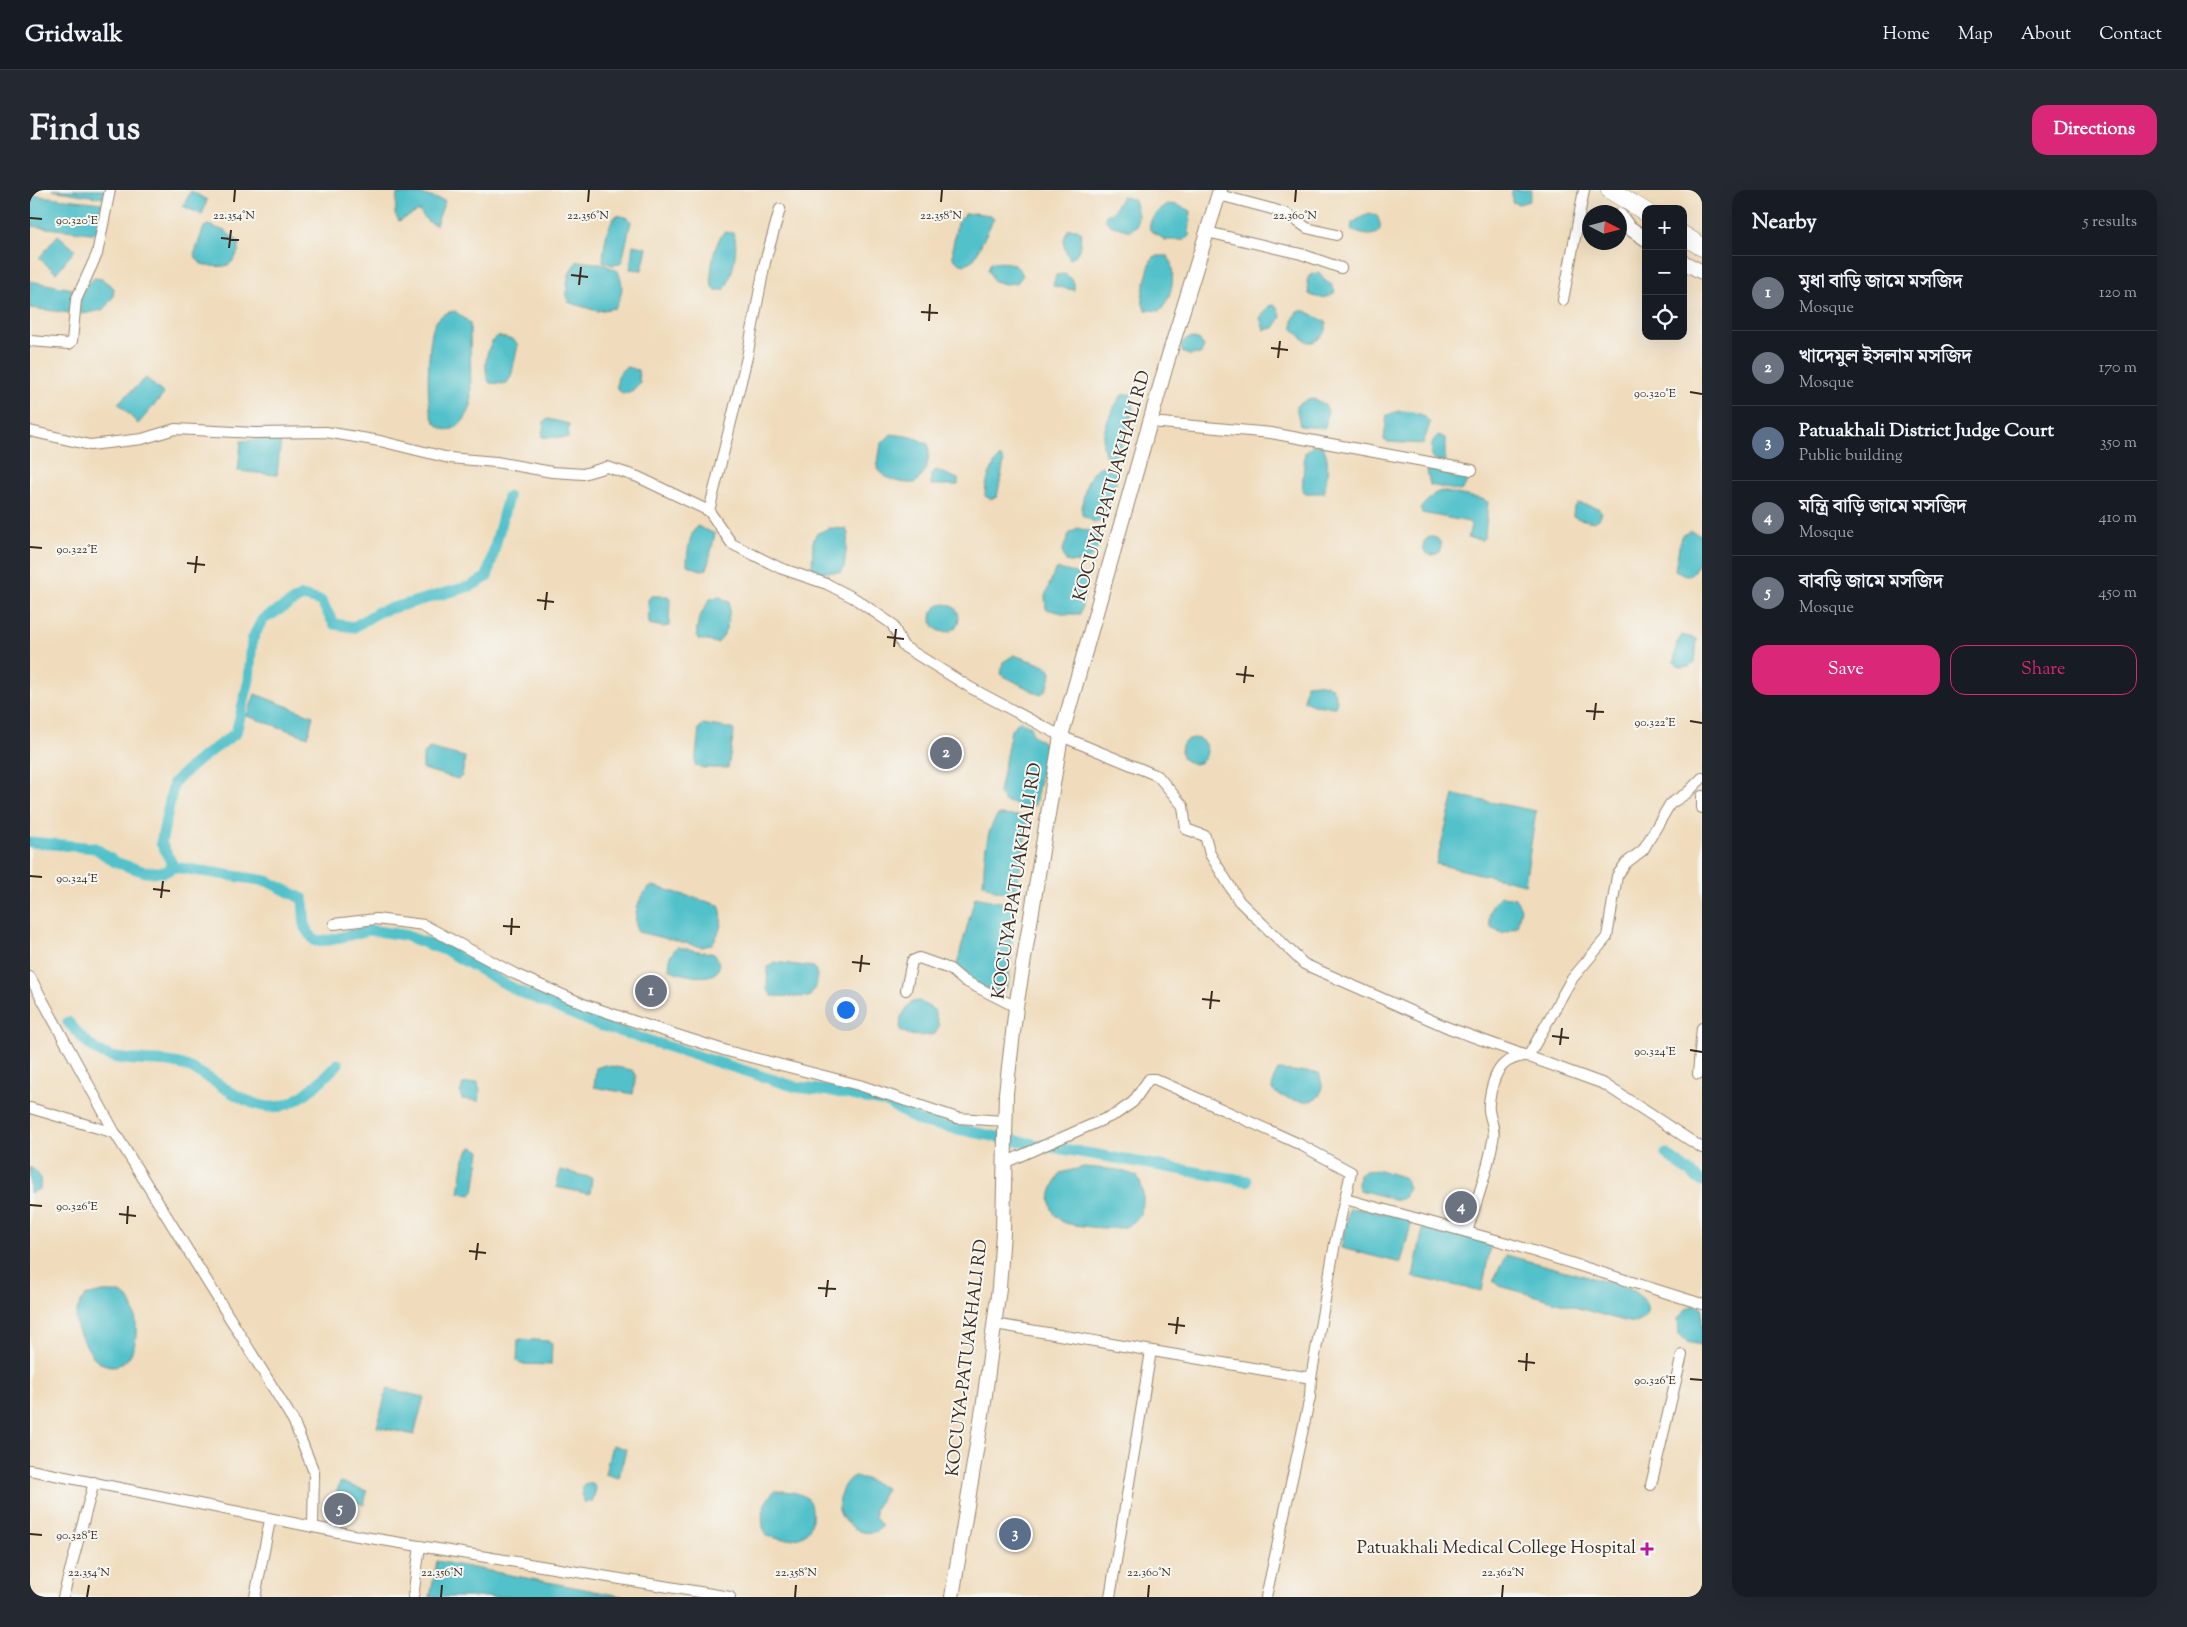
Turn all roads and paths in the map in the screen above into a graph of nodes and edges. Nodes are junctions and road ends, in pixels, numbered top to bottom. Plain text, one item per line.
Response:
1 (110, 190) edge
2 (1584, 190) edge
3 (1609, 190) edge
4 (1219, 192) edge
5 (1615, 205) edge
6 (780, 209) dead end
7 (1642, 210) edge
8 (1627, 226) edge
9 (1207, 232) junction
10 (1336, 235) dead end
11 (1642, 237) edge
12 (1687, 238) edge
13 (1702, 247) edge
14 (1687, 264) edge
15 (1341, 268) dead end
16 (1702, 272) edge
17 (1563, 300) dead end
18 (30, 341) edge
19 (1151, 422) junction
20 (30, 430) edge
21 (1472, 470) dead end
22 (710, 511) junction
23 (1061, 736) junction
24 (1702, 778) edge
25 (1702, 796) edge
26 (1702, 808) edge
27 (334, 924) dead end
28 (30, 977) edge
29 (906, 990) dead end
30 (1016, 1007) junction
31 (1702, 1028) edge
32 (1529, 1055) junction
33 (1698, 1074) dead end
34 (30, 1108) edge
35 (1005, 1121) junction
36 (114, 1133) junction
37 (1702, 1148) edge
38 (1003, 1158) junction
39 (1345, 1199) junction
40 (1467, 1232) junction
41 (1702, 1304) edge
42 (995, 1324) junction
43 (1151, 1351) junction
44 (1682, 1355) dead end
45 (1311, 1378) junction
46 (30, 1470) edge
47 (94, 1482) junction
48 (1652, 1485) dead end
49 (270, 1520) junction
50 (312, 1527) junction
51 (420, 1546) junction
52 (63, 1597) edge
53 (255, 1597) edge
54 (412, 1597) edge
55 (730, 1597) edge
56 (952, 1597) edge
57 (1110, 1597) edge
58 (1266, 1597) edge

1 - 18 street
2 - 17 street
3 - 5 main road
3 - 7 highway
4 - 9 main road, KOCUYA-PATUAKHALI RD
4 - 10 street
6 - 22 street
8 - 11 main road
9 - 15 street
9 - 19 main road, KOCUYA-PATUAKHALI RD
12 - 13 highway
14 - 16 main road
19 - 21 street
19 - 23 main road, KOCUYA-PATUAKHALI RD
20 - 22 street
22 - 23 street
23 - 30 main road, KOCUYA-PATUAKHALI RD
23 - 32 street
24 - 32 street
25 - 26 street
27 - 35 street
28 - 36 street
29 - 30 street
30 - 35 main road, KOCUYA-PATUAKHALI RD
31 - 33 street
32 - 37 street
32 - 40 street
34 - 36 street
35 - 38 main road, KOCUYA-PATUAKHALI RD
36 - 50 street
38 - 39 street
38 - 42 main road, KOCUYA-PATUAKHALI RD
39 - 40 street
39 - 45 street
40 - 41 street
42 - 43 street
42 - 56 main road, KOCUYA-PATUAKHALI RD
43 - 45 street
43 - 57 street
44 - 48 street
45 - 58 street
46 - 47 street
47 - 49 street
47 - 52 street
49 - 50 street
49 - 53 street
50 - 51 street
51 - 54 street
51 - 55 street

